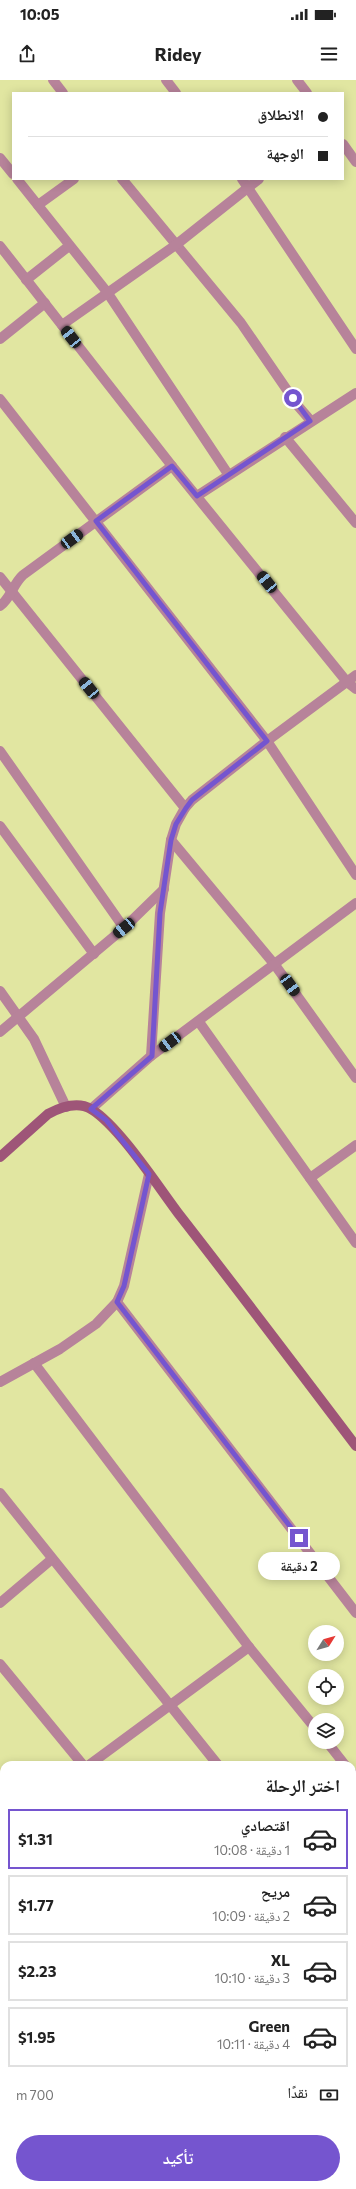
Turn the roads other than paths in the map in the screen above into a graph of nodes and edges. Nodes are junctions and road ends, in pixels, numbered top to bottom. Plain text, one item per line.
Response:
1 (53, 80) edge
2 (166, 80) edge
3 (297, 80) edge
4 (62, 92) edge
5 (175, 92) edge
6 (306, 92) edge
7 (344, 145) edge
8 (0, 158) edge
9 (356, 162) edge
10 (12, 173) edge
11 (18, 180) edge
12 (73, 180) edge
13 (123, 180) edge
14 (256, 180) edge
15 (245, 183) edge
16 (38, 205) junction
17 (176, 244) junction
18 (0, 246) edge
19 (69, 246) junction
20 (26, 280) junction
21 (107, 292) junction
22 (45, 303) junction
23 (62, 325) junction
24 (0, 339) edge
25 (356, 349) edge
26 (356, 393) edge
27 (0, 399) edge
28 (310, 421) junction
29 (285, 438) junction
30 (172, 466) junction
31 (228, 474) junction
32 (197, 496) junction
33 (96, 521) junction
34 (356, 523) edge
35 (0, 577) edge
36 (12, 592) junction
37 (0, 606) edge
38 (356, 675) edge
39 (347, 682) junction
40 (356, 689) edge
41 (267, 741) junction
42 (0, 751) edge
43 (186, 808) junction
44 (0, 826) edge
45 (171, 840) junction
46 (356, 875) edge
47 (164, 889) junction
48 (356, 903) edge
49 (124, 928) junction
50 (94, 954) junction
51 (275, 965) junction
52 (0, 990) edge
53 (19, 1018) junction
54 (199, 1022) junction
55 (0, 1032) edge
56 (152, 1056) junction
57 (356, 1078) edge
58 (66, 1107) junction
59 (91, 1109) junction
60 (356, 1145) edge
61 (0, 1157) edge
62 (149, 1174) junction
63 (310, 1178) junction
64 (356, 1243) edge
65 (117, 1302) junction
66 (34, 1363) junction
67 (0, 1382) edge
68 (356, 1446) edge
69 (0, 1493) edge
70 (52, 1559) junction
71 (0, 1603) edge
72 (356, 1613) edge
73 (249, 1647) junction
74 (0, 1664) edge
75 (169, 1705) junction
76 (308, 1719) edge
77 (332, 1749) edge
78 (80, 1761) edge
79 (94, 1761) edge
80 (215, 1761) edge
81 (342, 1761) edge

1 - 4 street
2 - 5 street
3 - 6 street
7 - 9 street
8 - 10 street
11 - 16 street
12 - 16 street
13 - 17 street
14 - 15 street
15 - 17 street
15 - 25 street
16 - 19 street
17 - 21 street
17 - 28 street
18 - 20 street
19 - 20 street
19 - 21 street
20 - 22 street
21 - 23 street
21 - 31 street
22 - 23 street
22 - 24 street
23 - 30 street
26 - 28 street
27 - 33 street
28 - 29 street
29 - 31 street
29 - 34 street
30 - 32 street
30 - 33 street
31 - 32 street
32 - 39 street
33 - 36 street
33 - 41 street
35 - 36 street
36 - 37 street
36 - 43 street
38 - 39 street
39 - 40 street
39 - 41 street
41 - 43 street
41 - 46 street
42 - 49 street
43 - 45 street
44 - 50 street
45 - 47 street
45 - 51 street
47 - 49 street
47 - 56 street
48 - 51 street
49 - 50 street
50 - 53 street
51 - 54 street
51 - 57 street
52 - 53 street
53 - 55 street
53 - 58 street
54 - 56 street
54 - 63 street
56 - 59 street
58 - 59 main road
58 - 61 main road
59 - 62 main road
60 - 63 street
62 - 65 street
62 - 68 main road
63 - 64 street
65 - 66 street
65 - 72 street
66 - 67 street
66 - 73 street
69 - 70 street
70 - 71 street
70 - 75 street
73 - 75 street
73 - 76 street
74 - 78 street
75 - 79 street
75 - 80 street
77 - 81 street

